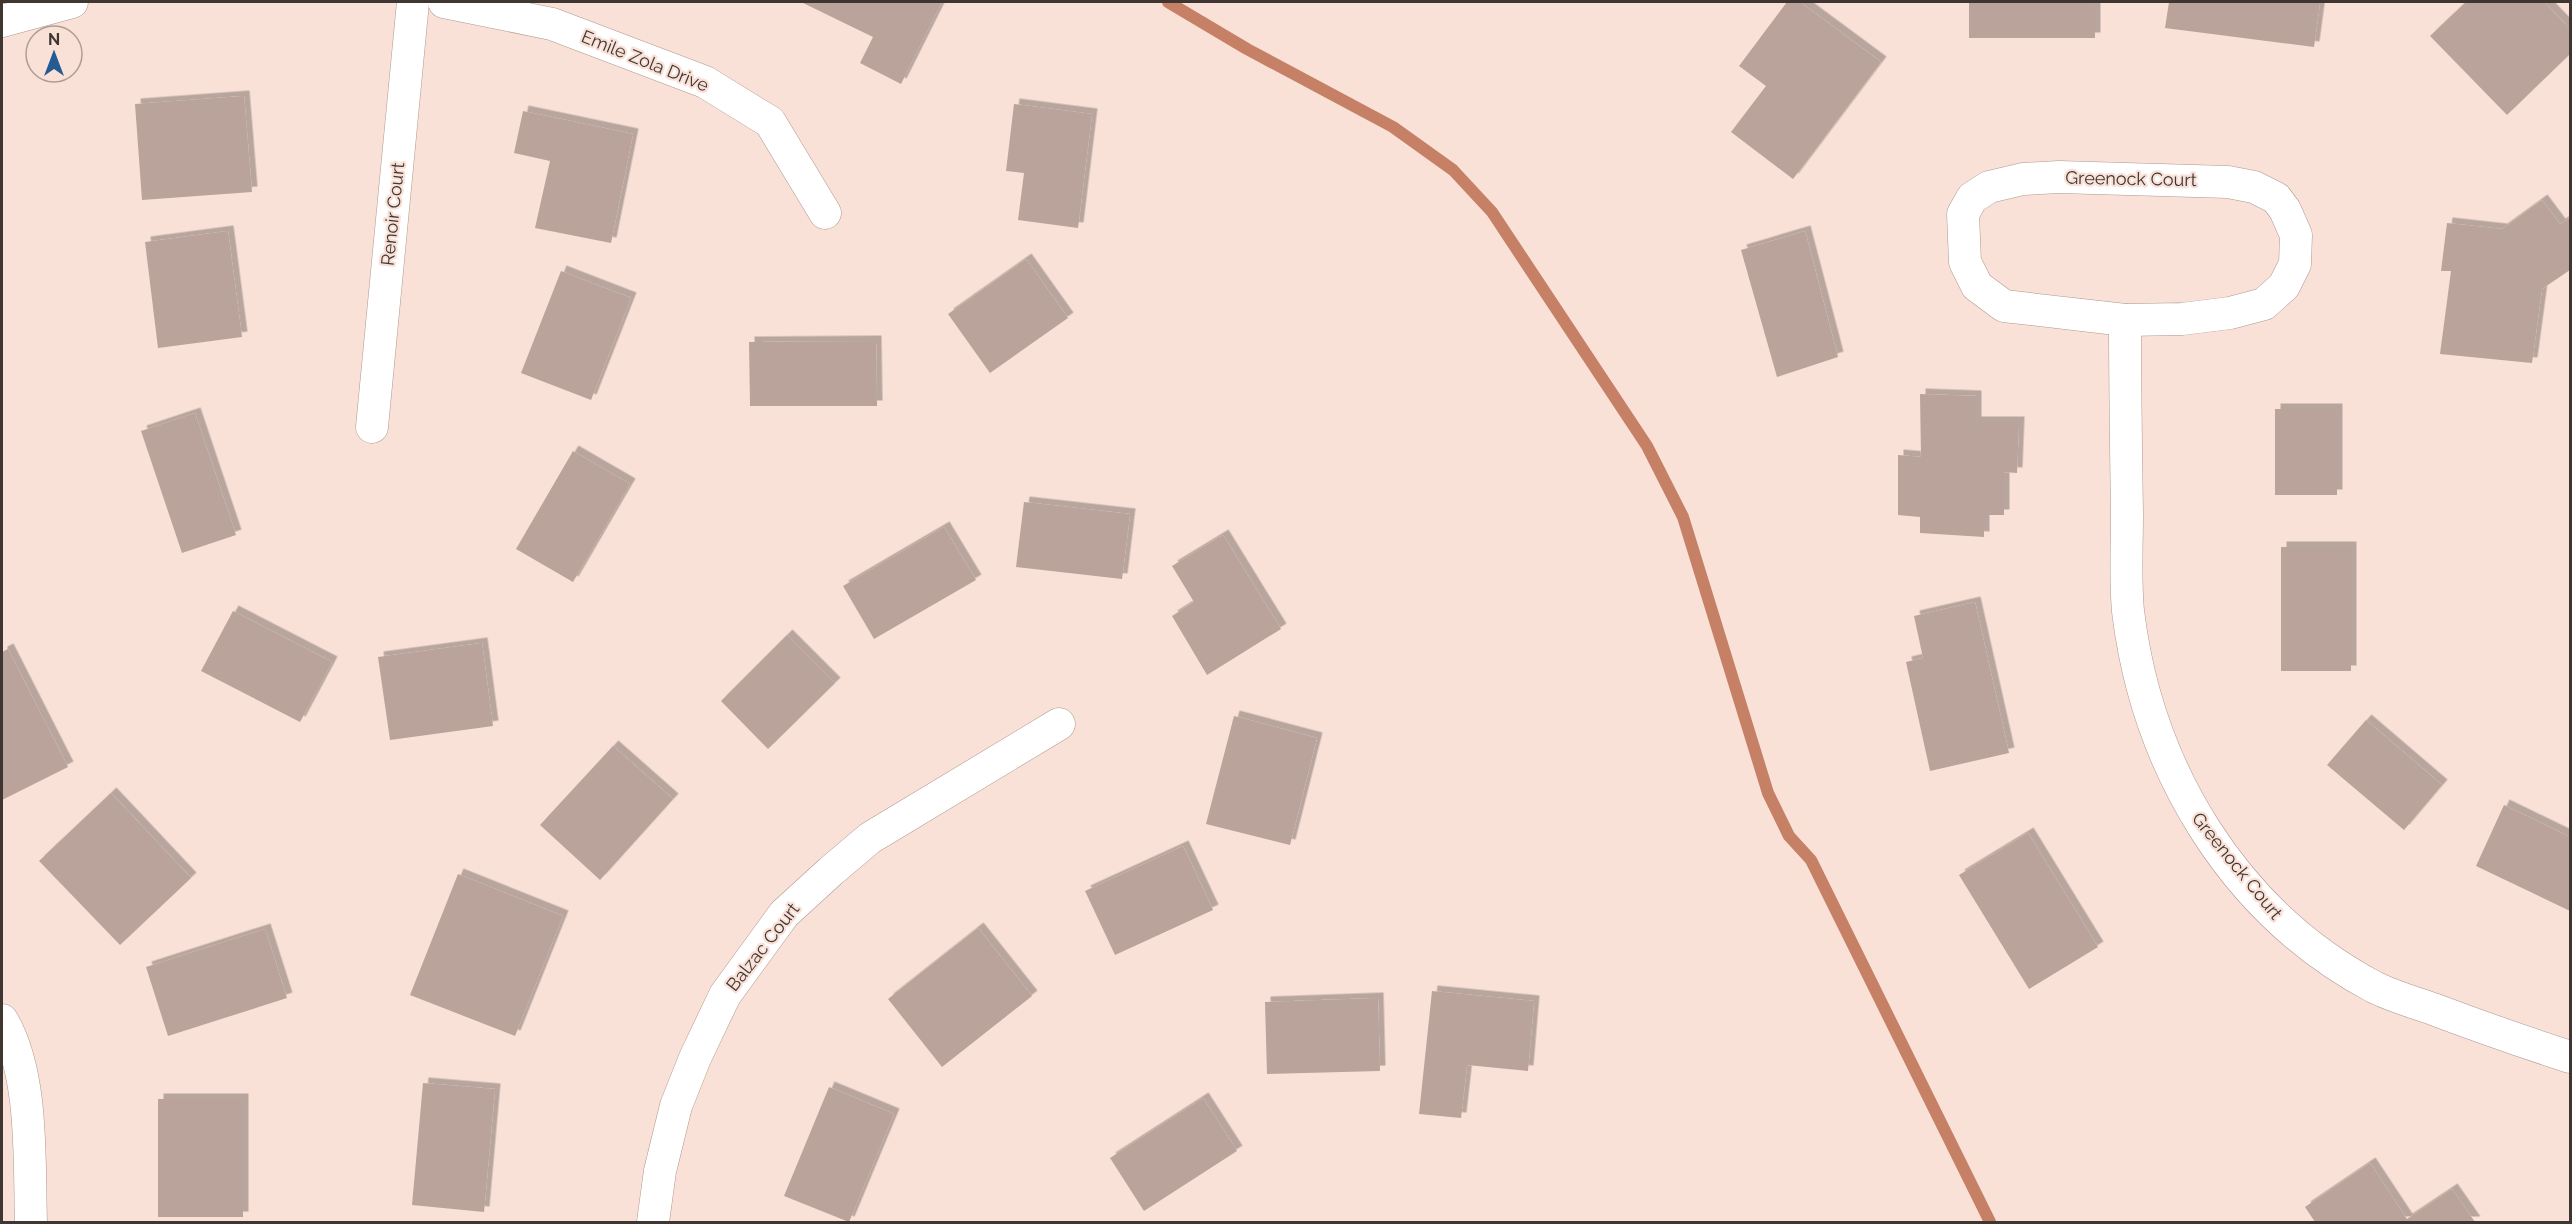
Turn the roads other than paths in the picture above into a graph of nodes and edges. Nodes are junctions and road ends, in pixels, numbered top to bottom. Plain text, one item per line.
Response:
1 (72, 2) edge
2 (413, 2) edge
3 (444, 2) edge
4 (2, 21) edge
5 (825, 213) dead end
6 (2125, 320) junction
7 (372, 427) dead end
8 (1059, 724) dead end
9 (2, 1020) edge
10 (2571, 1057) edge
11 (31, 1222) edge
12 (653, 1222) edge

1 - 4 street
2 - 7 street, Renoir Court
3 - 5 street, Emile Zola Drive
6 - 6 street, Greenock Court
6 - 10 street, Greenock Court
8 - 12 street, Balzac Court
9 - 11 street

